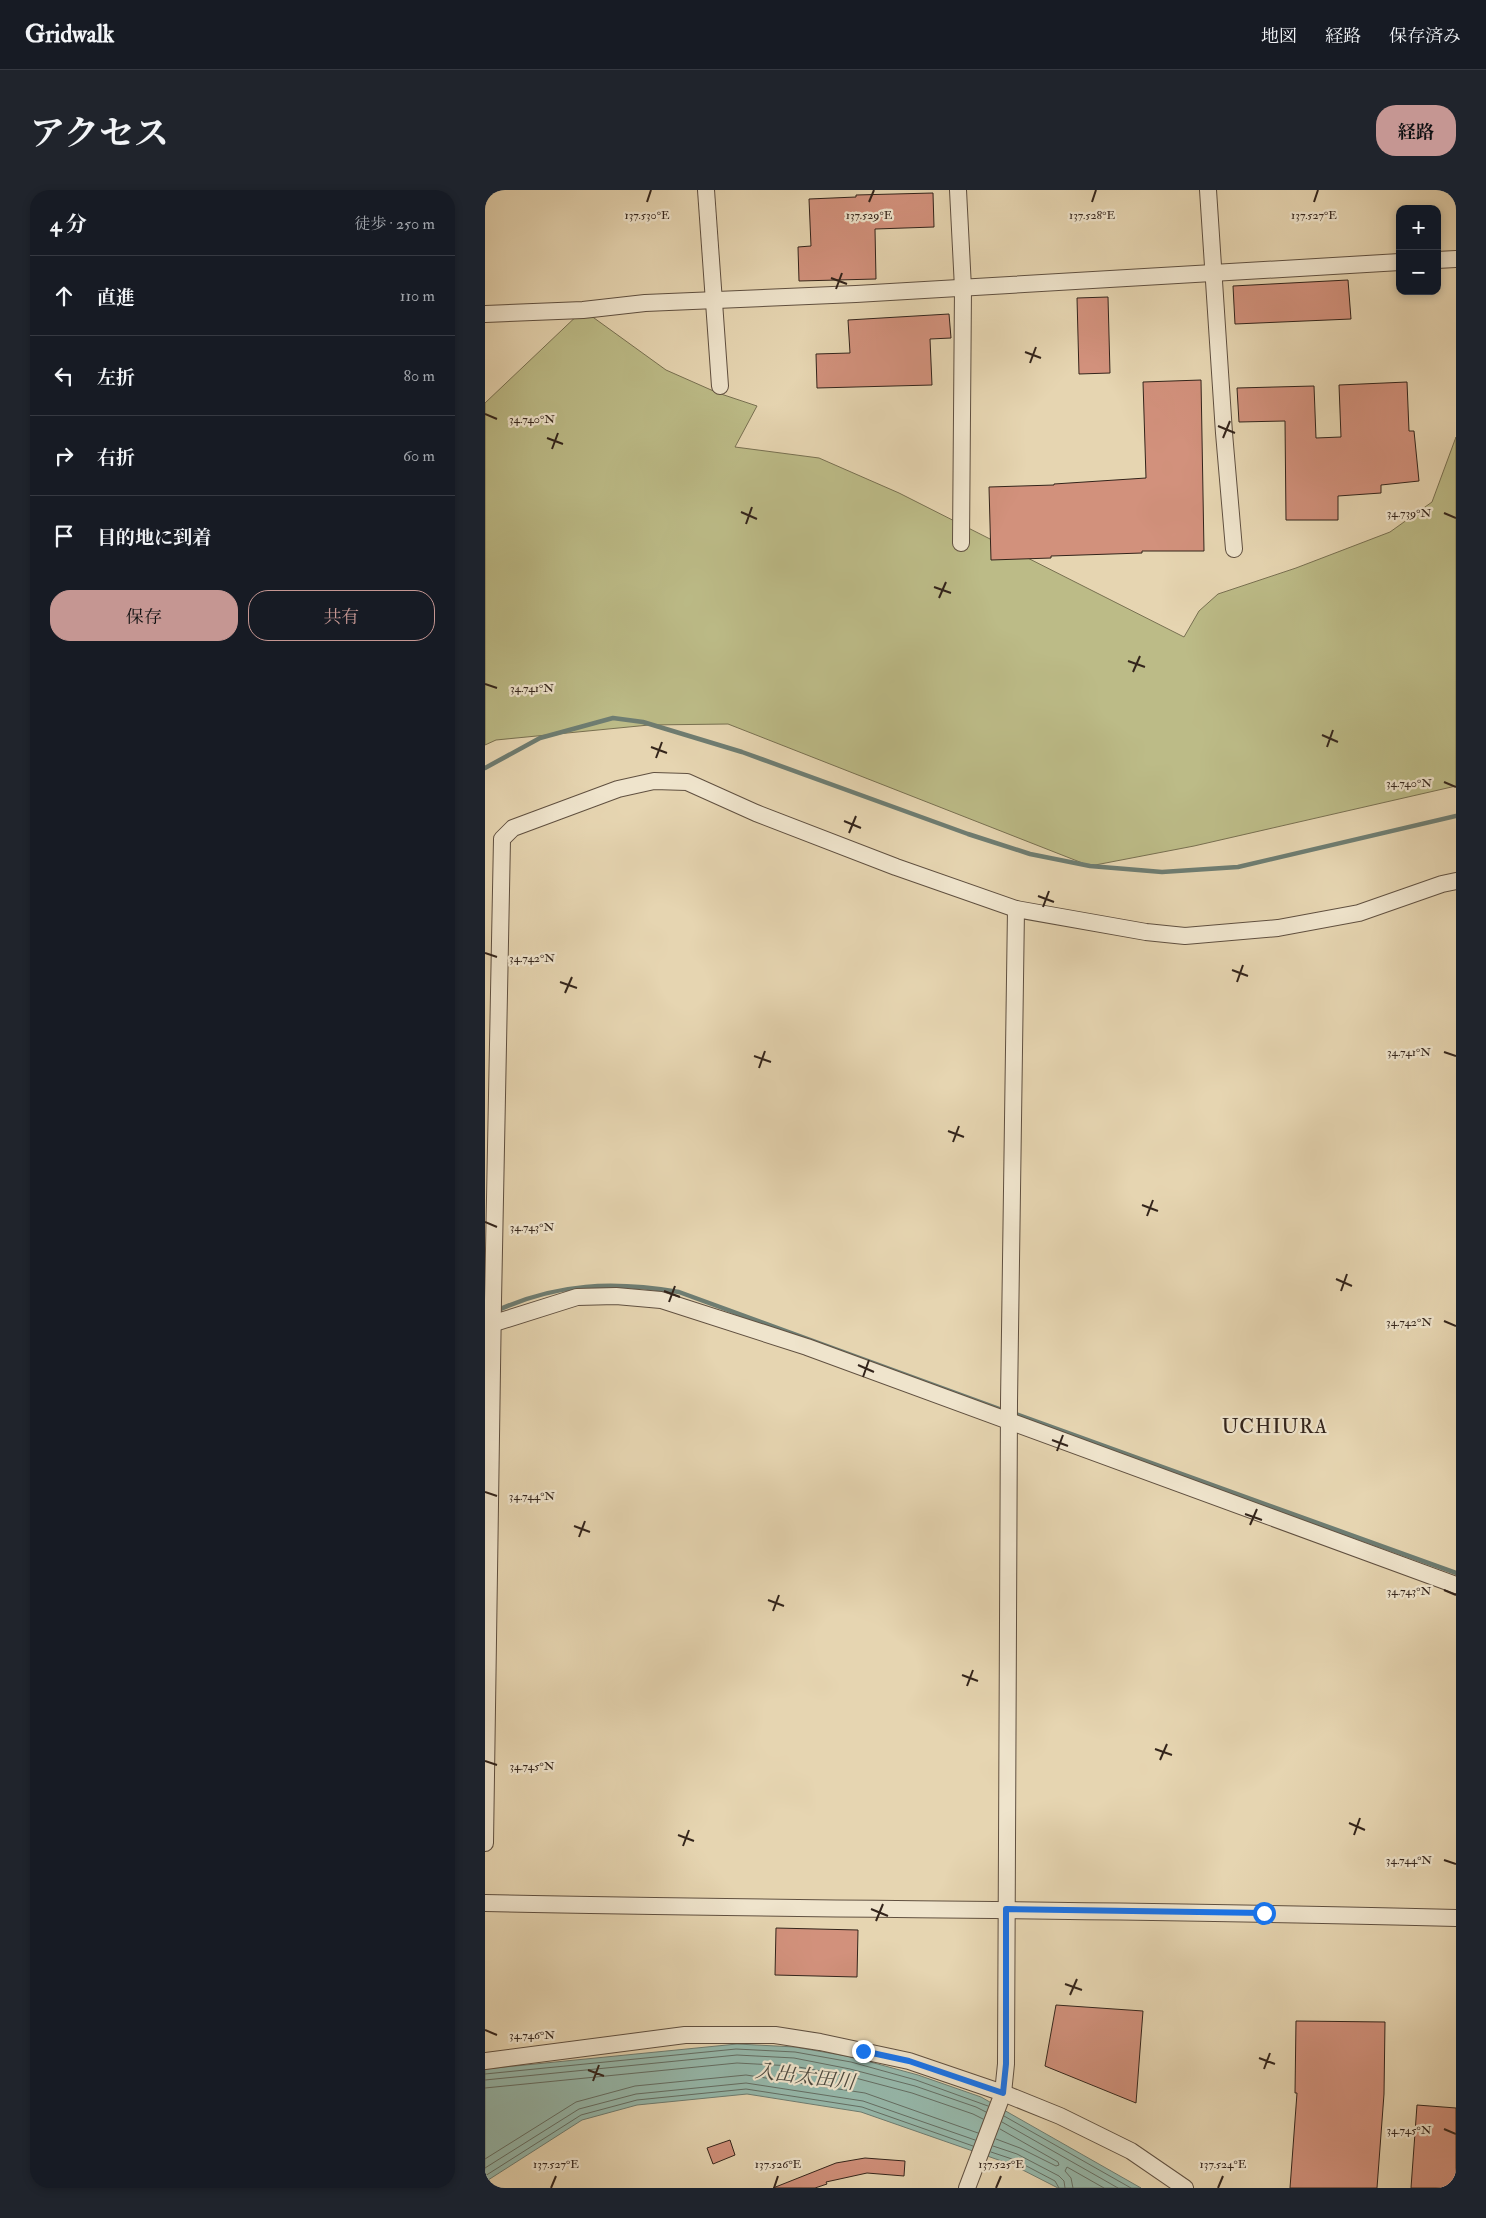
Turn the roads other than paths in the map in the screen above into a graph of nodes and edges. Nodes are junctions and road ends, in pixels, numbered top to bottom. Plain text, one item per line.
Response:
1 (706, 190) edge
2 (958, 190) edge
3 (1208, 190) edge
4 (1456, 259) edge
5 (1441, 260) edge
6 (1396, 262) edge
7 (1214, 274) junction
8 (963, 288) junction
9 (715, 300) junction
10 (485, 314) edge
11 (720, 386) dead end
12 (961, 544) dead end
13 (1234, 549) dead end
14 (1456, 882) edge
15 (1016, 909) junction
16 (492, 1014) edge
17 (490, 1323) edge
18 (1009, 1422) junction
19 (1456, 1586) edge
20 (485, 1843) edge
21 (485, 1903) edge
22 (1006, 1909) junction
23 (1456, 1918) edge
24 (485, 2061) edge
25 (1003, 2093) junction
26 (967, 2188) edge
27 (1185, 2188) edge

1 - 9 street
2 - 8 street
3 - 7 street
4 - 5 street
6 - 7 street
7 - 8 street
7 - 13 street
8 - 9 street
8 - 12 street
9 - 10 street
9 - 11 street
14 - 15 street
15 - 16 street
15 - 18 street
16 - 17 street
17 - 18 street
17 - 20 street
18 - 19 street
18 - 22 street
21 - 22 street
22 - 23 street
22 - 25 street
24 - 25 street
25 - 26 street
25 - 27 street

